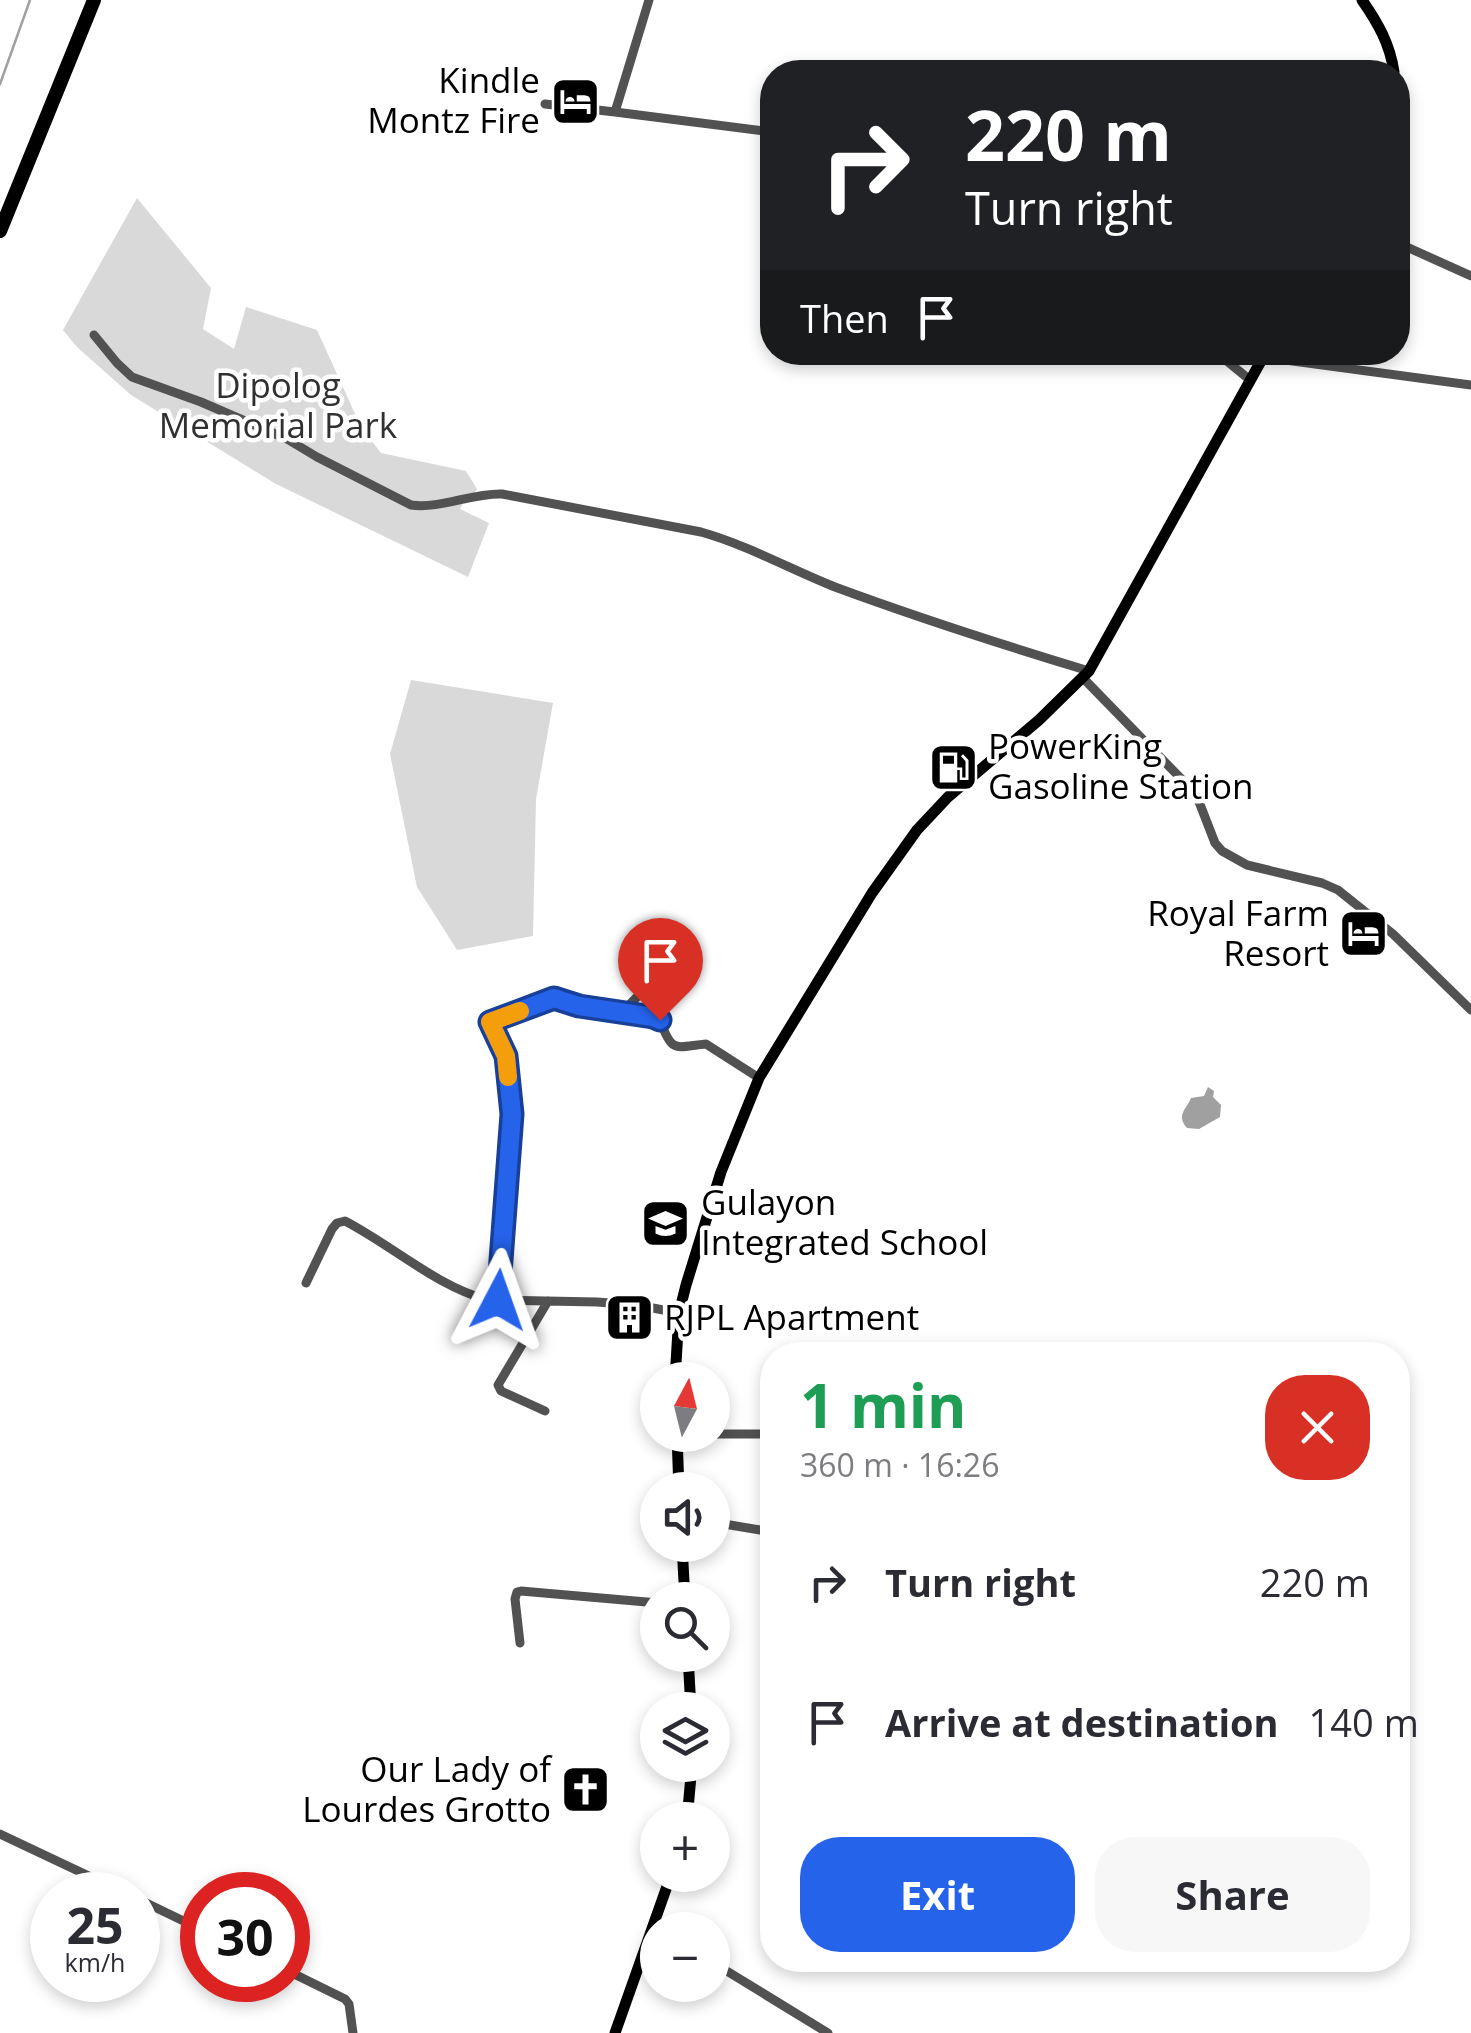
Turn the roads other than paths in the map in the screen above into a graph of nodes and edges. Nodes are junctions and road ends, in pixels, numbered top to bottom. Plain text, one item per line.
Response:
1 (94, 0) edge
2 (650, 0) edge
3 (1366, 1) edge
4 (1392, 60) edge
5 (545, 104) dead end
6 (616, 112) junction
7 (760, 130) edge
8 (0, 231) edge
9 (1410, 248) edge
10 (1471, 276) edge
11 (94, 335) dead end
12 (1232, 365) edge
13 (1258, 365) edge
14 (1333, 365) edge
15 (1250, 380) junction
16 (1471, 385) edge
17 (1086, 675) junction
18 (645, 989) dead end
19 (1471, 1010) edge
20 (624, 1011) junction
21 (759, 1078) junction
22 (306, 1284) dead end
23 (498, 1300) junction
24 (548, 1301) junction
25 (679, 1313) junction
26 (676, 1362) edge
27 (545, 1412) dead end
28 (730, 1434) edge
29 (760, 1434) edge
30 (730, 1525) edge
31 (760, 1530) edge
32 (640, 1601) edge
33 (520, 1643) dead end
34 (0, 1834) edge
35 (80, 1872) edge
36 (640, 1970) edge
37 (730, 1973) edge
38 (310, 1982) edge
39 (352, 2033) edge
40 (615, 2033) edge
41 (828, 2033) edge

1 - 8 highway
2 - 6 street
3 - 4 main road
5 - 6 street
6 - 7 street
9 - 10 street
11 - 17 street
12 - 15 street
13 - 15 main road
14 - 16 street
15 - 17 main road
17 - 19 street
17 - 21 main road
18 - 20 street
20 - 21 street
20 - 23 street
21 - 25 main road
22 - 23 street
23 - 24 street
24 - 25 street
24 - 27 street
25 - 26 main road
28 - 29 street
30 - 31 street
32 - 33 street
34 - 35 street
36 - 40 main road
37 - 41 street
38 - 39 street

